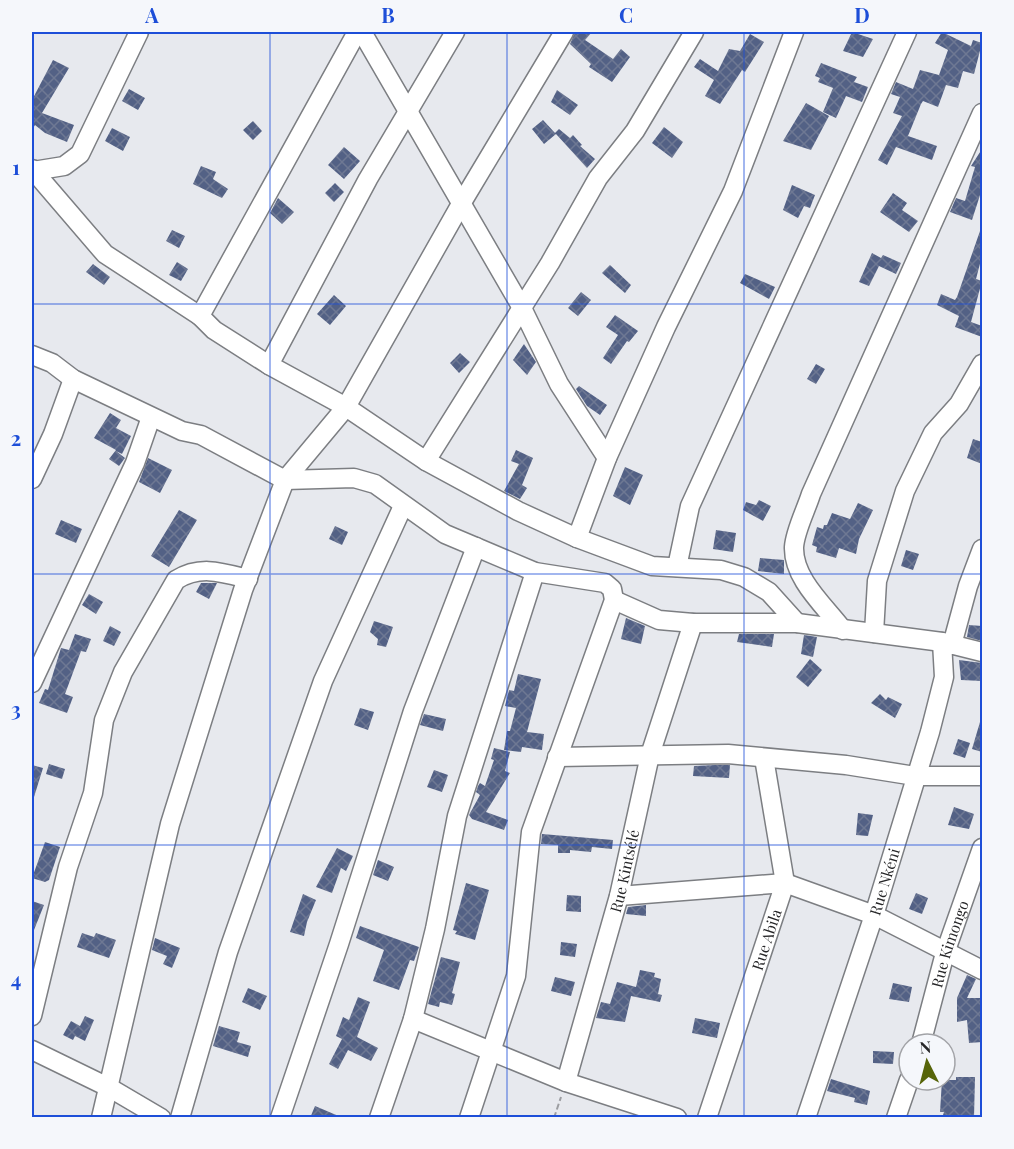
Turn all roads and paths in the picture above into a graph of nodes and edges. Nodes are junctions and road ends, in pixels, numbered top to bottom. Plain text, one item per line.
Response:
1 (139, 32) edge
2 (357, 32) edge
3 (362, 32) edge
4 (455, 32) edge
5 (564, 32) edge
6 (694, 32) edge
7 (794, 32) edge
8 (907, 32) edge
9 (407, 112) junction
10 (982, 113) edge
11 (32, 170) edge
12 (461, 204) junction
13 (522, 308) junction
14 (200, 316) junction
15 (32, 355) edge
16 (982, 364) edge
17 (269, 365) junction
18 (73, 379) junction
19 (346, 406) junction
20 (151, 417) junction
21 (607, 458) junction
22 (426, 460) junction
23 (32, 478) edge
24 (285, 480) junction
25 (404, 506) junction
26 (577, 538) junction
27 (476, 547) junction
28 (982, 549) edge
29 (677, 567) junction
30 (535, 572) junction
31 (248, 579) junction
32 (614, 600) junction
33 (693, 623) junction
34 (797, 623) junction
35 (843, 630) junction
36 (874, 633) junction
37 (947, 644) junction
38 (982, 652) edge
39 (32, 683) edge
40 (650, 755) junction
41 (557, 757) junction
42 (764, 758) junction
43 (915, 776) junction
44 (982, 776) edge
45 (982, 848) edge
46 (785, 883) junction
47 (619, 896) junction
48 (874, 915) junction
49 (945, 953) junction
50 (982, 969) edge
51 (32, 1016) edge
52 (413, 1019) junction
53 (924, 1032) edge
54 (32, 1050) edge
55 (489, 1051) junction
56 (566, 1082) junction
57 (110, 1088) junction
58 (905, 1092) edge
59 (626, 1110) edge
60 (101, 1118) edge
61 (160, 1118) edge
62 (180, 1118) edge
63 (280, 1118) edge
64 (379, 1118) edge
65 (469, 1118) edge
66 (554, 1118) edge
67 (677, 1118) edge
68 (707, 1118) edge
69 (806, 1118) edge
70 (896, 1118) edge

1 - 11 street
2 - 14 street
3 - 9 street
4 - 9 street
5 - 12 street
6 - 13 street
7 - 21 street
8 - 29 street
9 - 12 street
9 - 17 street
10 - 35 street
11 - 14 street
12 - 13 street
12 - 19 street
13 - 21 street
13 - 22 street
14 - 17 street
15 - 18 street
16 - 36 street
17 - 19 street
18 - 20 street
18 - 23 street
19 - 22 street
19 - 24 street
20 - 24 street
20 - 39 street
21 - 26 street
22 - 26 street
24 - 25 street
24 - 31 street
25 - 27 street
25 - 62 street
26 - 29 street
27 - 30 street
27 - 63 street
28 - 37 street, Rue Nkéni
29 - 34 street
30 - 32 street
30 - 52 street
31 - 51 street
31 - 57 street
32 - 33 street
32 - 41 street
33 - 34 street
33 - 40 street, Rue Kintsélé
34 - 35 street
35 - 36 street
36 - 37 street
37 - 38 street
37 - 43 street, Rue Nkéni
40 - 41 street
40 - 42 street
40 - 47 street, Rue Kintsélé
41 - 55 street
42 - 43 street
42 - 46 street, Rue Abila
43 - 44 street
43 - 48 street, Rue Nkéni
45 - 49 street, Rue Kimongo
46 - 47 street
46 - 48 street
46 - 68 street, Rue Abila
47 - 56 street, Rue Kintsélé
48 - 49 street
48 - 69 street, Rue Nkéni
49 - 50 street
49 - 53 street, Rue Kimongo
52 - 55 street
52 - 64 street
54 - 57 street
55 - 56 street
55 - 65 street
56 - 59 street
56 - 66 path
57 - 60 street
57 - 61 street
58 - 70 street
59 - 67 street

